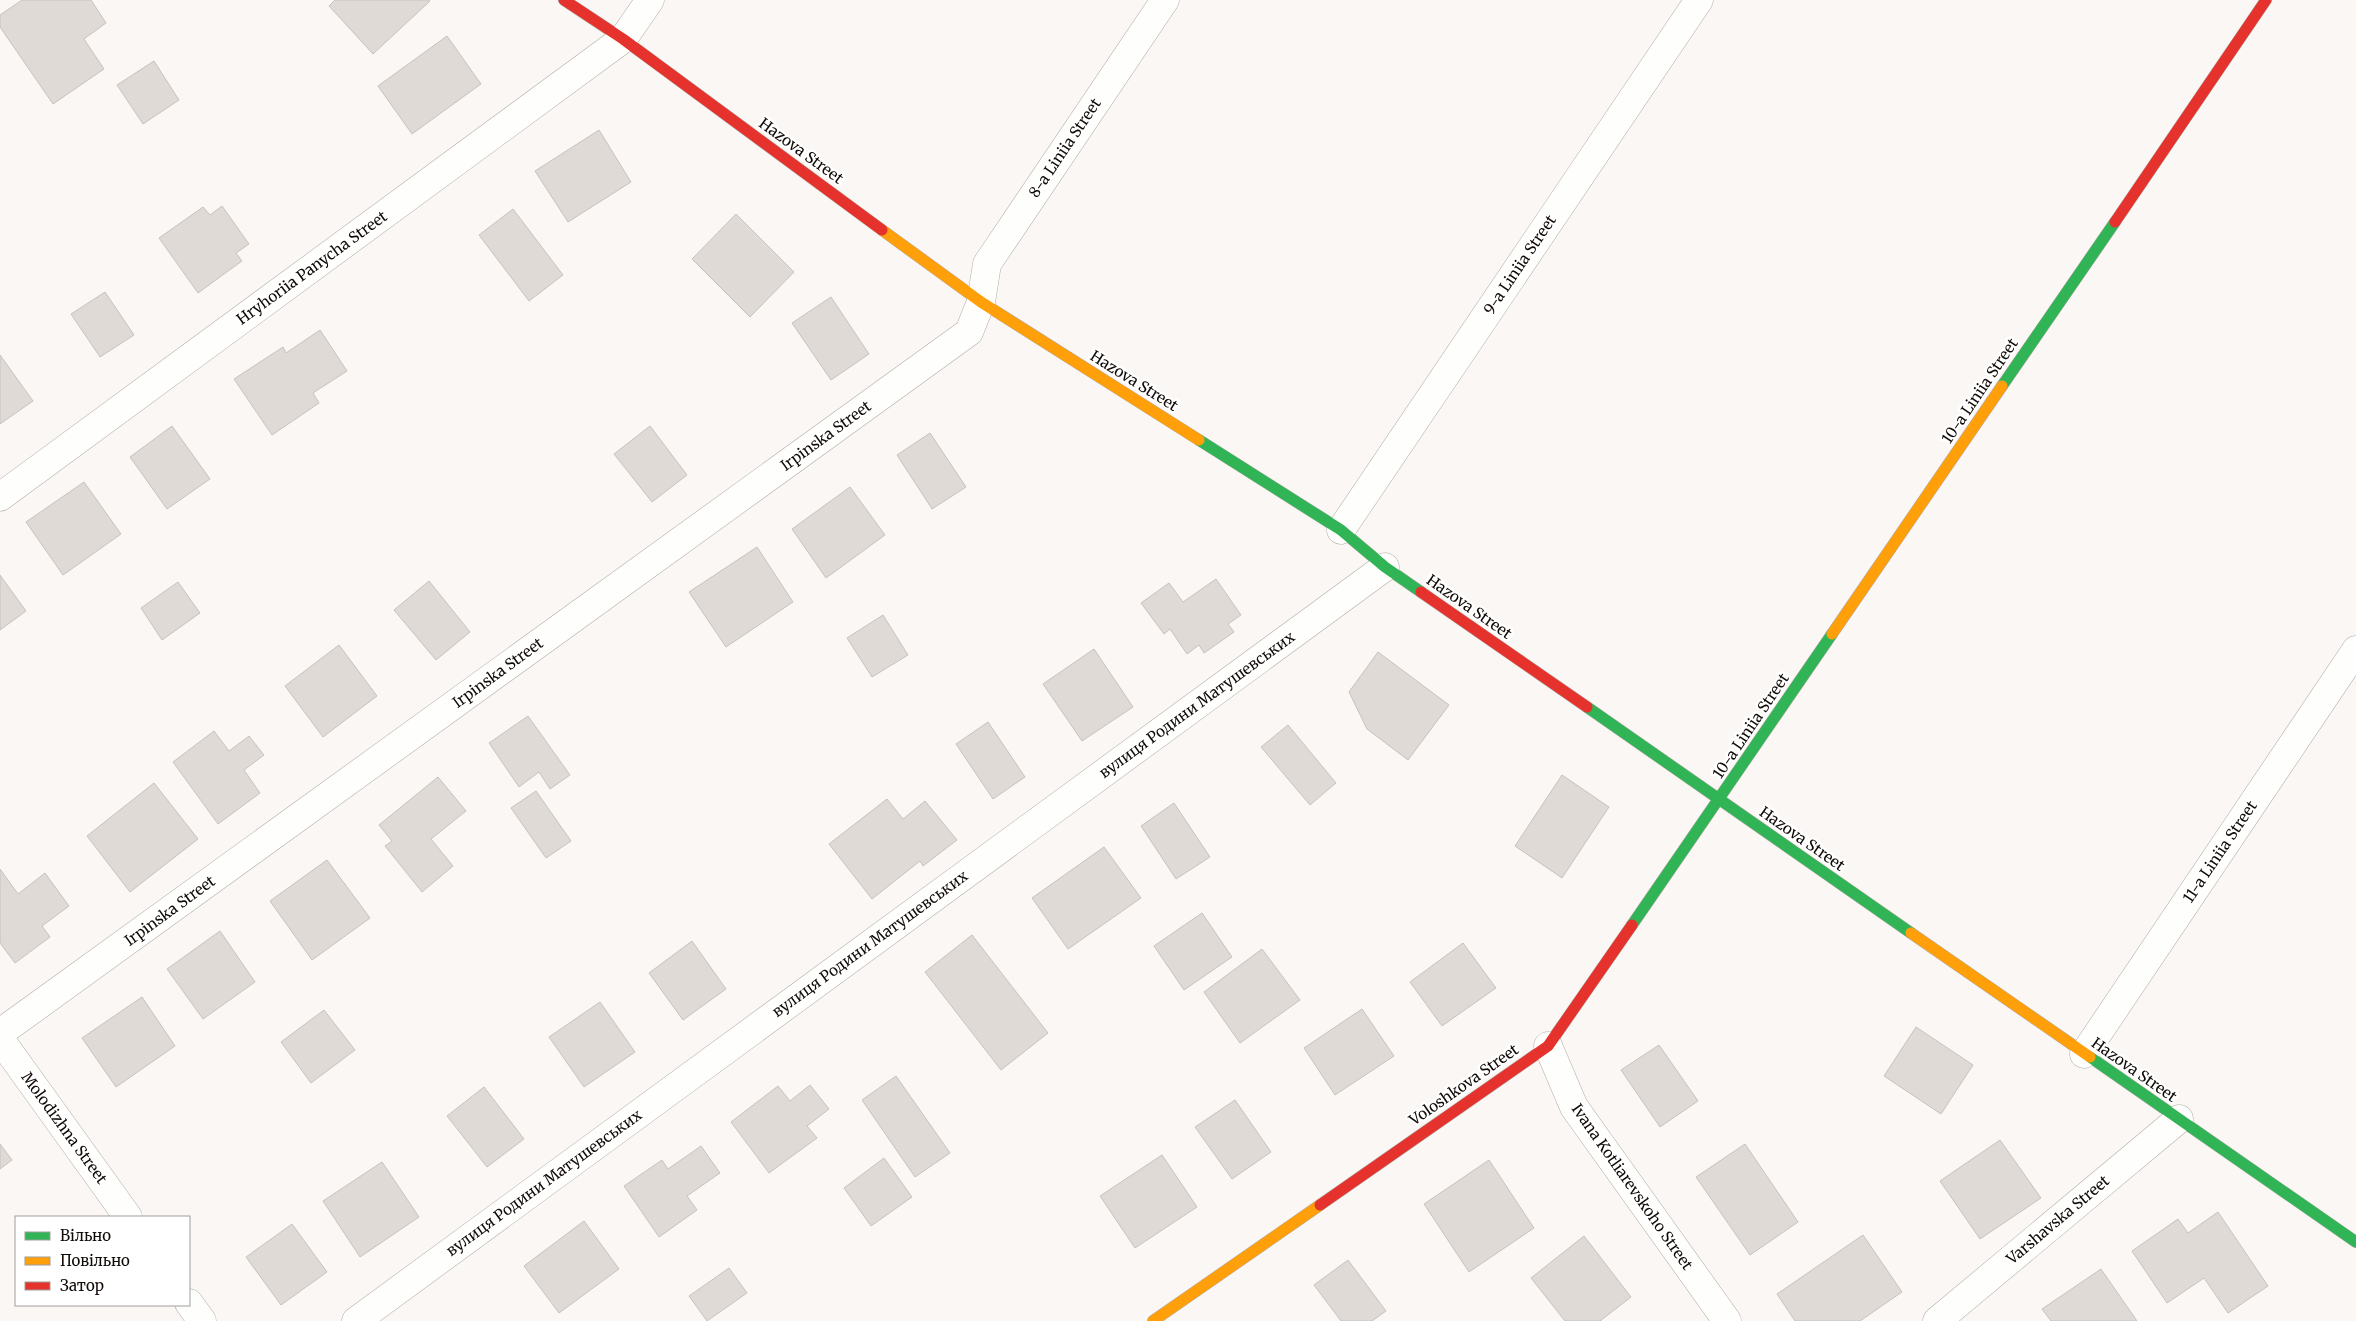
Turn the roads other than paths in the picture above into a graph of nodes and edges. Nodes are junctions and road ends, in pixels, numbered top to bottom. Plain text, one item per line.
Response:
1 (564, 0) edge
2 (650, 0) edge
3 (1166, 0) edge
4 (1699, 0) edge
5 (2266, 0) edge
6 (623, 40) junction
7 (981, 302) junction
8 (0, 497) edge
9 (1342, 530) junction
10 (1385, 567) junction
11 (2356, 650) edge
12 (1719, 800) junction
13 (0, 1033) edge
14 (0, 1039) edge
15 (1548, 1046) junction
16 (2084, 1054) junction
17 (2179, 1119) junction
18 (127, 1216) edge
19 (2356, 1242) edge
20 (190, 1304) edge
21 (202, 1321) edge
22 (356, 1321) edge
23 (1152, 1321) edge
24 (1727, 1321) edge
25 (1937, 1321) edge

1 - 6 street, Hazova Street
2 - 6 street, Hryhoriia Panycha Street
3 - 7 street, 8-a Liniia Street
4 - 9 street, 9-a Liniia Street
5 - 12 street, 10-a Liniia Street
6 - 7 street, Hazova Street
6 - 8 street, Hryhoriia Panycha Street
7 - 9 street, Hazova Street
7 - 13 street, Irpinska Street
9 - 10 street, Hazova Street
10 - 12 street, Hazova Street
10 - 22 street, вулиця Родини Матушевських
11 - 16 street, 11-a Liniia Street
12 - 15 street, Voloshkova Street
12 - 16 street, Hazova Street
14 - 18 street, Molodizhna Street
15 - 23 street, Voloshkova Street
15 - 24 street, Ivana Kotliarevskoho Street
16 - 17 street, Hazova Street
17 - 19 street, Hazova Street
17 - 25 street, Varshavska Street
20 - 21 street

